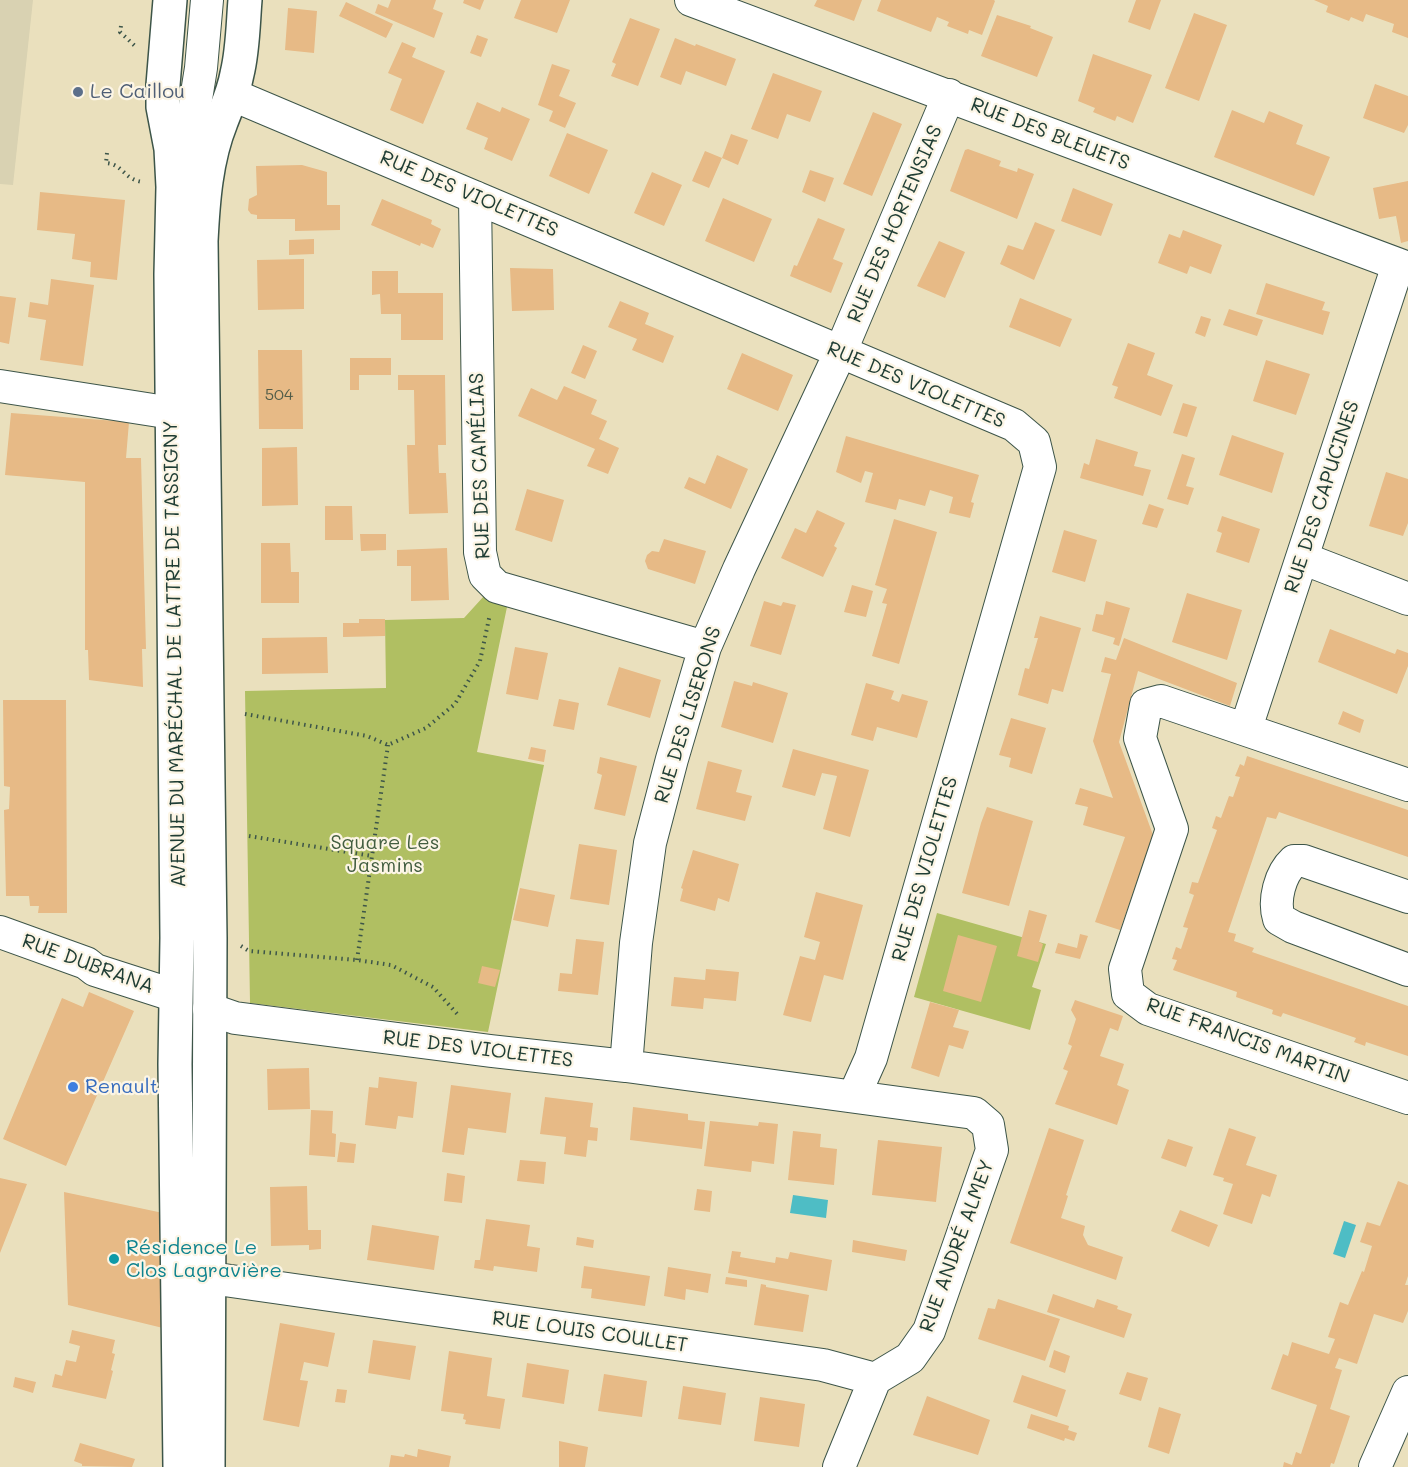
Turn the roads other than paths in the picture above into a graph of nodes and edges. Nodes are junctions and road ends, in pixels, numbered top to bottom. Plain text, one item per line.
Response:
1 (170, 0) edge
2 (207, 0) edge
3 (245, 0) edge
4 (691, 0) edge
5 (233, 95) junction
6 (949, 95) junction
7 (192, 124) junction
8 (173, 186) junction
9 (475, 197) junction
10 (1403, 266) edge
11 (840, 353) junction
12 (0, 386) edge
13 (172, 413) junction
14 (1302, 558) junction
15 (1408, 599) edge
16 (705, 647) junction
17 (1246, 728) junction
18 (1408, 785) edge
19 (209, 886) junction
20 (1408, 897) edge
21 (0, 932) edge
22 (1408, 970) edge
23 (176, 996) junction
24 (209, 1009) junction
25 (626, 1066) junction
26 (854, 1096) junction
27 (1408, 1098) edge
28 (988, 1125) joint
29 (194, 1276) junction
30 (875, 1379) junction
31 (1408, 1392) edge
32 (1401, 1428) edge
33 (180, 1467) edge
34 (197, 1467) edge
35 (208, 1467) edge
36 (838, 1467) edge
37 (1375, 1467) edge

1 - 8 main road, AVENUE DU MARÉCHAL DE LATTRE DE TASSIGNY
2 - 7 street, AVENUE DU MARÉCHAL DE LATTRE DE TASSIGNY
3 - 5 main road, AVENUE DU MARÉCHAL DE LATTRE DE TASSIGNY
4 - 6 street, RUE DES BLEUETS
5 - 9 street, RUE DES VIOLETTES
5 - 19 main road, AVENUE DU MARÉCHAL DE LATTRE DE TASSIGNY
6 - 10 street, RUE DES BLEUETS
6 - 11 street, RUE DES HORTENSIAS
7 - 8 street, AVENUE DU MARÉCHAL DE LATTRE DE TASSIGNY
7 - 19 street, AVENUE DU MARÉCHAL DE LATTRE DE TASSIGNY
8 - 13 main road, AVENUE DU MARÉCHAL DE LATTRE DE TASSIGNY
9 - 11 street, RUE DES VIOLETTES
9 - 16 street, RUE DES CAMÉLIAS
10 - 14 street, RUE DES CAPUCINES
11 - 16 street, RUE DES LISERONS
11 - 26 street, RUE DES VIOLETTES
12 - 13 street
13 - 23 main road, AVENUE DU MARÉCHAL DE LATTRE DE TASSIGNY
14 - 15 street
14 - 17 street, RUE DES CAPUCINES
16 - 25 street, RUE DES LISERONS
17 - 18 street, RUE FRANCIS MARTIN
17 - 27 street, RUE FRANCIS MARTIN
19 - 24 main road, AVENUE DU MARÉCHAL DE LATTRE DE TASSIGNY
20 - 22 street
21 - 23 street, RUE DUBRANA
23 - 24 main road
23 - 29 main road, AVENUE DU MARÉCHAL DE LATTRE DE TASSIGNY
24 - 25 street, RUE DES VIOLETTES
24 - 29 main road, AVENUE DU MARÉCHAL DE LATTRE DE TASSIGNY
25 - 26 street, RUE DES VIOLETTES
26 - 28 street, RUE DES VIOLETTES
28 - 30 street, RUE ANDRÉ ALMEY
29 - 30 street, RUE LOUIS COULLET
29 - 33 main road
29 - 34 street
29 - 35 main road
30 - 36 street
31 - 32 street
32 - 37 street

